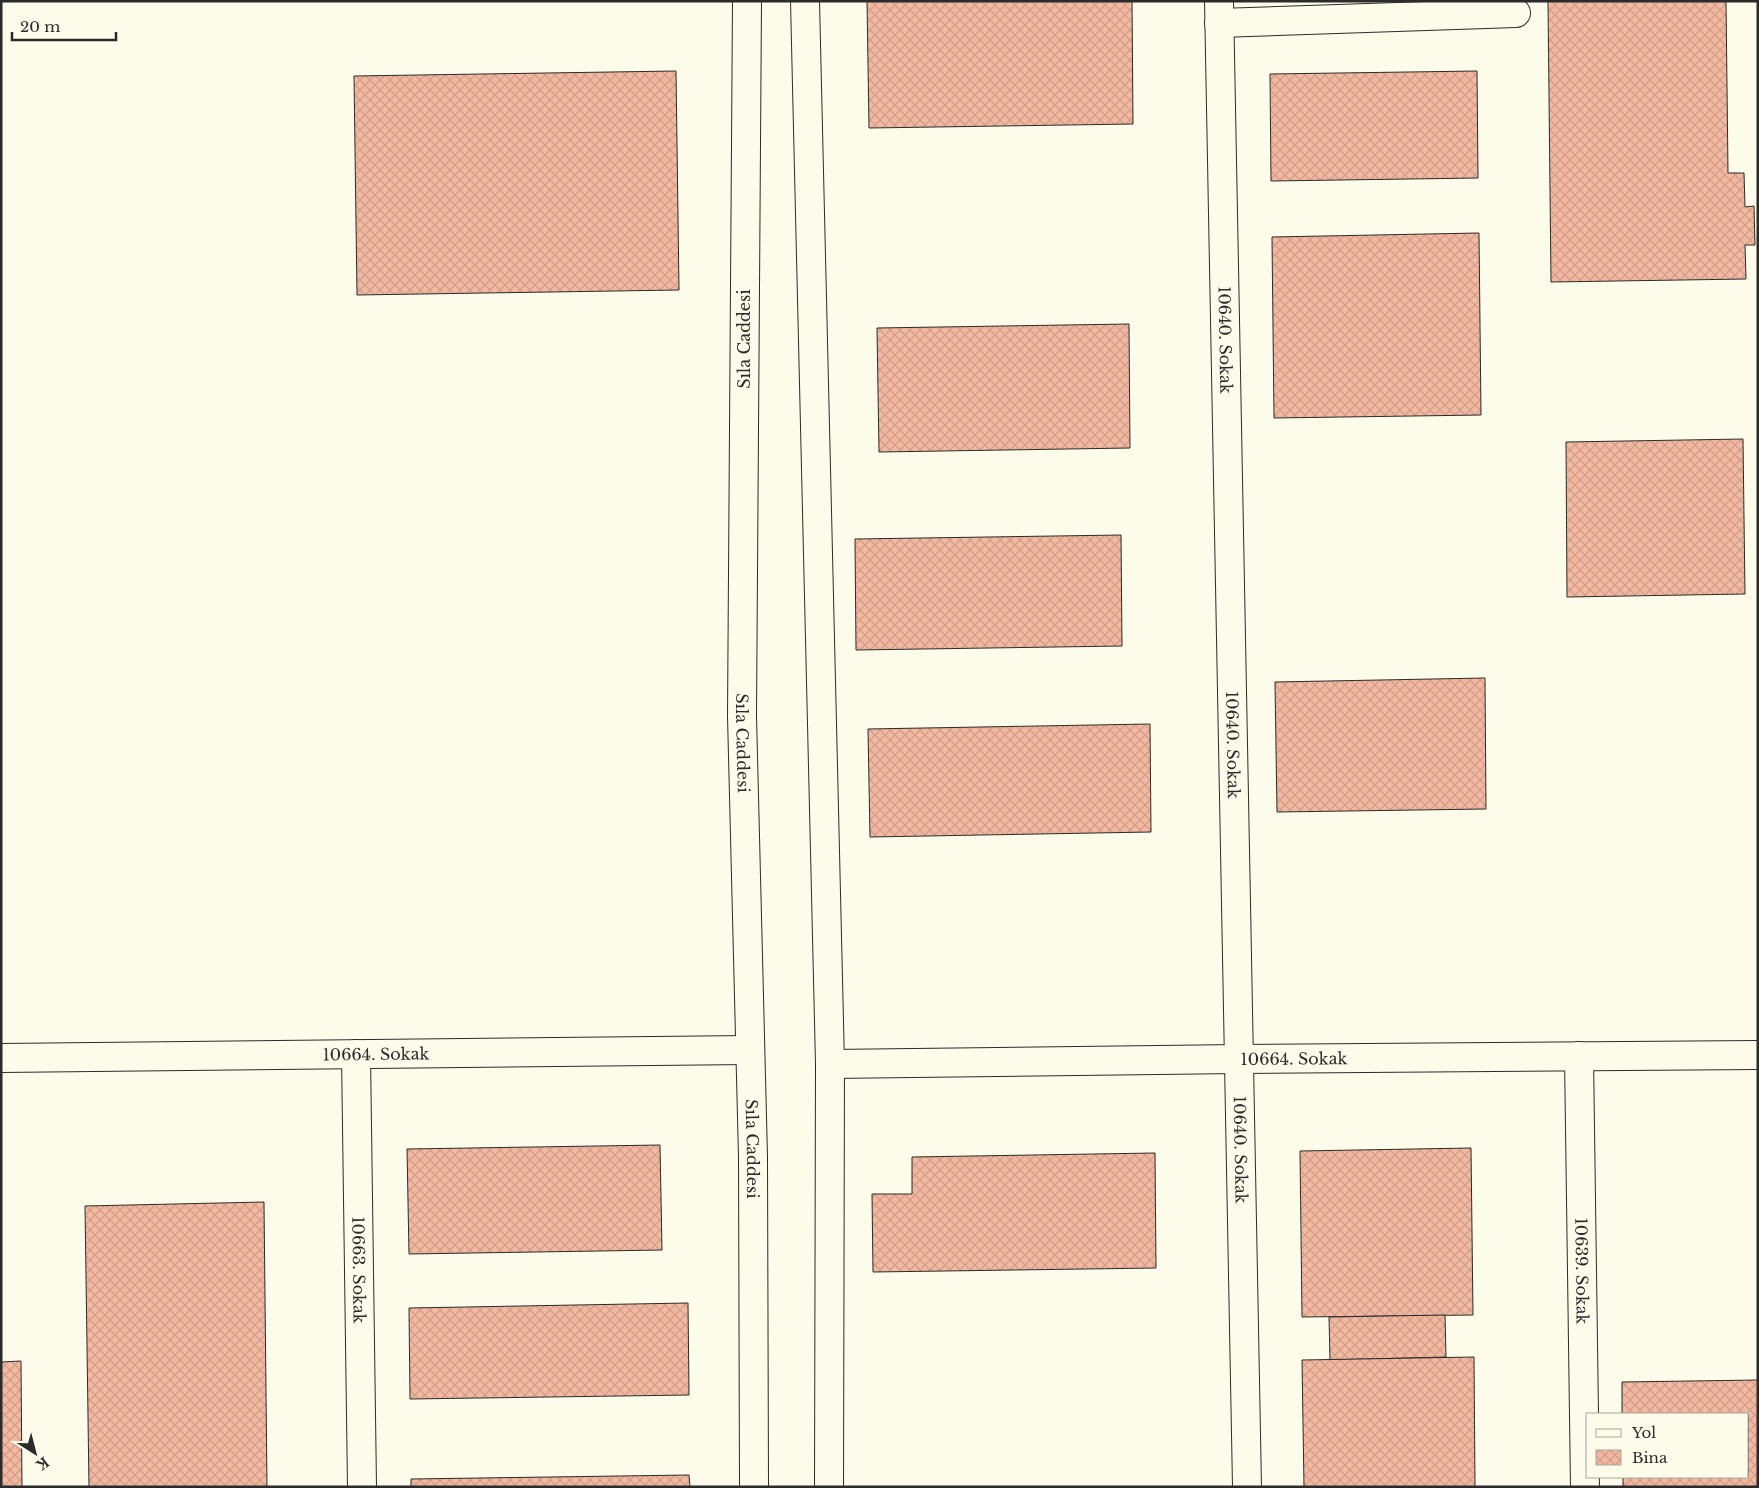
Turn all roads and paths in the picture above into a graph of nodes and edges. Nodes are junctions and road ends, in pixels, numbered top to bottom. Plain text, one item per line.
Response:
1 (747, 1) edge
2 (805, 1) edge
3 (1219, 12) edge
4 (1516, 13) dead end
5 (750, 1050) junction
6 (356, 1054) junction
7 (1758, 1055) edge
8 (1579, 1056) junction
9 (1, 1058) edge
10 (1239, 1058) junction
11 (830, 1064) junction
12 (362, 1487) edge
13 (754, 1487) edge
14 (829, 1487) edge
15 (1246, 1487) edge
16 (1585, 1487) edge

1 - 5 street, Sıla Caddesi
2 - 11 street
3 - 4 street
3 - 10 street, 10640. Sokak
5 - 6 street, 10664. Sokak
5 - 13 street, Sıla Caddesi
6 - 9 street, 10664. Sokak
6 - 12 street, 10663. Sokak
7 - 8 street, 10664. Sokak
8 - 10 street, 10664. Sokak
8 - 16 street, 10639. Sokak
10 - 11 street, 10664. Sokak
10 - 15 street, 10640. Sokak
11 - 14 street

